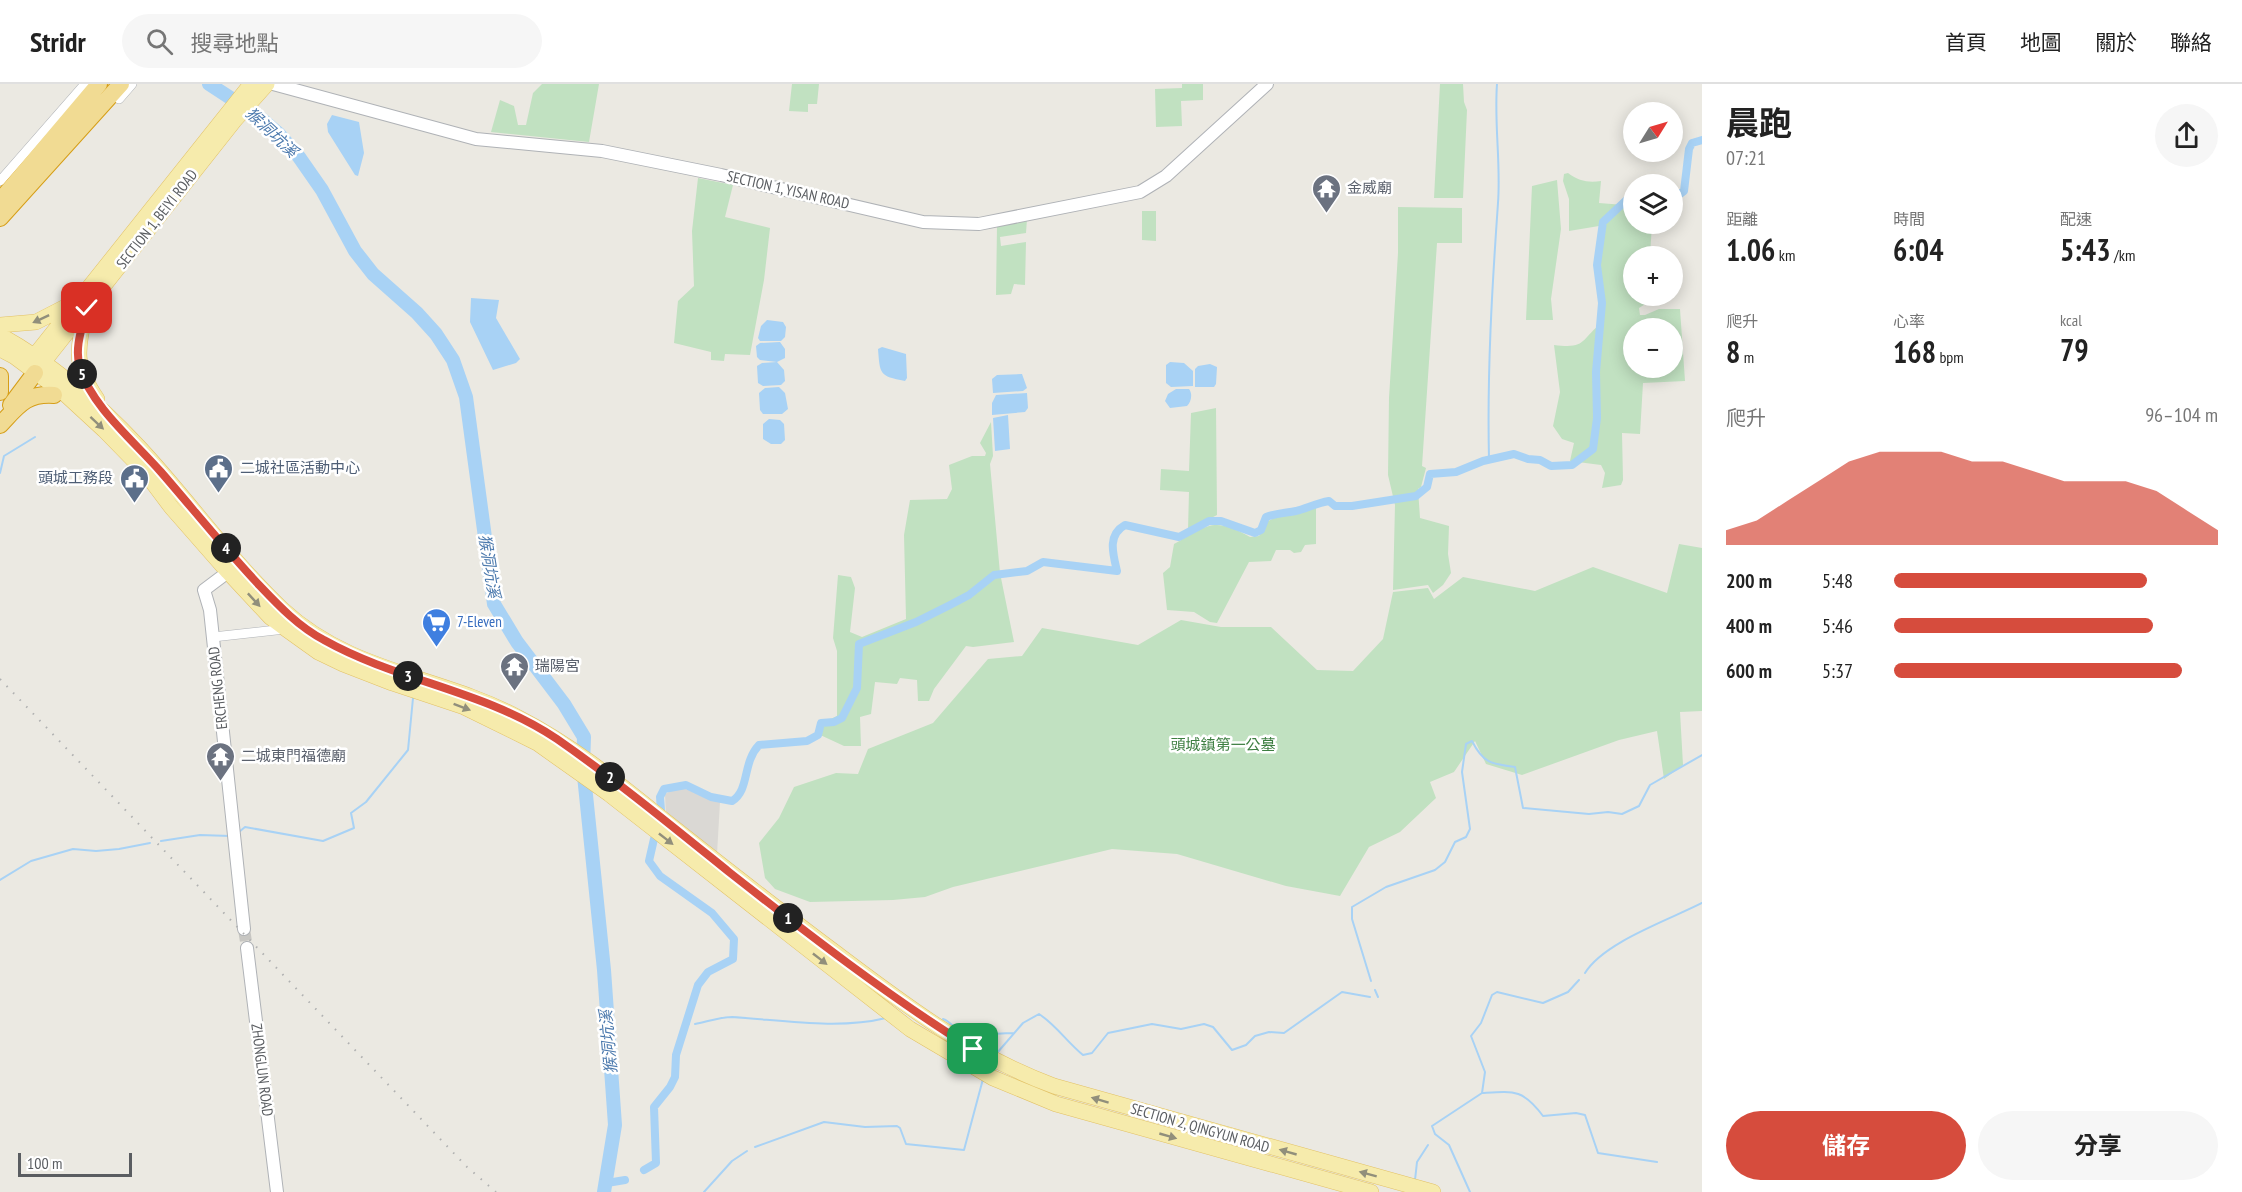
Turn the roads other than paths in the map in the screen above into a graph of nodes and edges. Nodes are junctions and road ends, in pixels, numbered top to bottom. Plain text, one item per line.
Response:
1 (85, 84) edge
2 (99, 84) edge
3 (121, 84) edge
4 (132, 84) edge
5 (1267, 84) edge
6 (263, 86) edge
7 (0, 181) edge
8 (0, 201) edge
9 (0, 219) edge
10 (0, 229) edge
11 (82, 304) junction
12 (0, 326) edge
13 (0, 335) edge
14 (0, 349) edge
15 (35, 364) junction
16 (0, 376) edge
17 (0, 392) edge
18 (60, 395) junction
19 (0, 402) edge
20 (111, 419) junction
21 (0, 420) edge
22 (0, 425) edge
23 (203, 532) junction
24 (235, 569) junction
25 (286, 629) junction
26 (213, 637) junction
27 (244, 929) tunnel mouth
28 (247, 948) tunnel mouth
29 (968, 1056) junction
30 (997, 1071) junction
31 (277, 1192) edge
32 (1371, 1192) edge
33 (1432, 1192) edge

1 - 7 street
2 - 8 highway
3 - 9 highway
4 - 10 street
5 - 6 street, SECTION 1, YISAN ROAD
6 - 11 main road, SECTION 1, BEIYI ROAD
11 -> 12 main road
11 - 15 main road, SECTION 1, BEIYI ROAD
11 - 20 main road
13 - 15 main road
14 - 15 main road
15 - 18 main road
15 - 19 highway
15 - 20 main road
15 - 21 highway
16 - 17 highway
18 - 22 highway
18 -> 23 main road
20 - 23 main road
23 - 24 main road
24 -> 25 main road
24 - 26 street, ERCHENG ROAD
24 - 29 main road
25 - 26 street
25 -> 29 main road
26 - 27 street, ERCHENG ROAD
28 - 31 street, ZHONGLUN ROAD
29 - 30 main road, SECTION 2, QINGYUN ROAD
30 -> 32 main road, SECTION 2, QINGYUN ROAD
33 -> 30 main road, SECTION 2, QINGYUN ROAD

